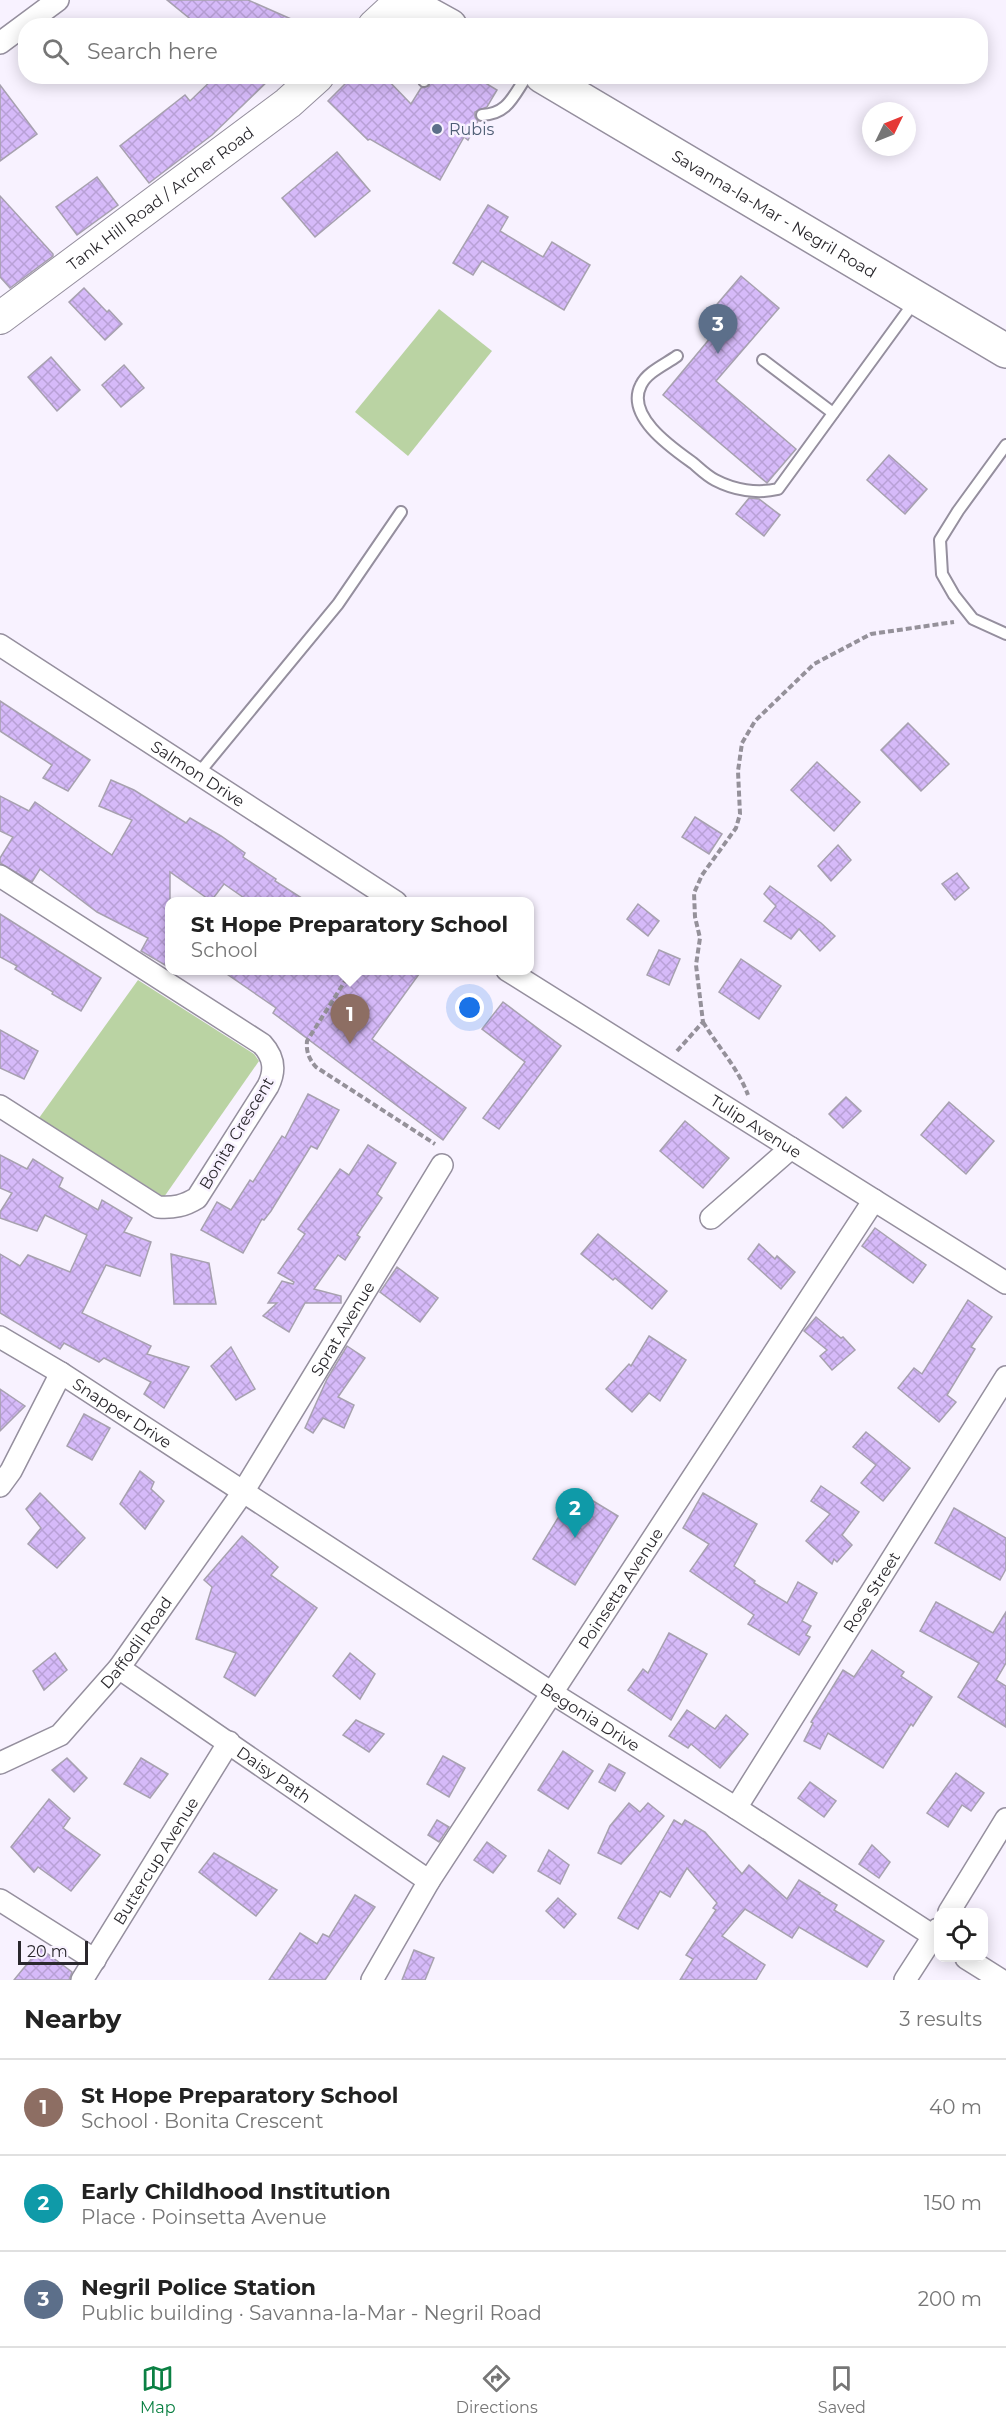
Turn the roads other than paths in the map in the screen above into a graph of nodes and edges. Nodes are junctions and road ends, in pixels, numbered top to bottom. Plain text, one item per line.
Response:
1 (58, 0) edge
2 (403, 0) edge
3 (34, 18) edge
4 (383, 18) edge
5 (433, 18) edge
6 (18, 30) edge
7 (0, 43) edge
8 (309, 84) edge
9 (522, 84) edge
10 (556, 84) edge
11 (482, 115) dead end
12 (917, 298) junction
13 (0, 318) edge
14 (1006, 351) edge
15 (677, 356) dead end
16 (763, 360) dead end
17 (833, 413) junction
18 (1006, 445) edge
19 (401, 512) dead end
20 (1006, 634) edge
21 (0, 645) edge
22 (198, 774) junction
23 (0, 876) edge
24 (390, 897) edge
25 (515, 975) edge
26 (0, 1106) edge
27 (791, 1148) junction
28 (442, 1165) road end
29 (874, 1200) junction
30 (711, 1218) dead end
31 (1006, 1282) edge
32 (0, 1337) edge
33 (61, 1373) junction
34 (1006, 1377) edge
35 (0, 1486) edge
36 (243, 1492) junction
37 (119, 1668) junction
38 (552, 1693) junction
39 (229, 1742) junction
40 (0, 1763) edge
41 (736, 1808) junction
42 (1006, 1819) edge
43 (429, 1881) junction
44 (0, 1900) edge
45 (951, 1908) edge
46 (934, 1933) edge
47 (934, 1939) edge
48 (95, 1960) junction
49 (972, 1962) edge
50 (82, 1980) edge
51 (372, 1980) edge
52 (905, 1980) edge
53 (1001, 1980) edge

1 - 3 street
2 - 4 street
2 - 5 main road
6 - 7 street
8 - 13 street, Tank Hill Road / Archer Road
9 - 11 lane
10 - 12 main road, Savanna-la-Mar - Negril Road
12 - 14 main road, Savanna-la-Mar - Negril Road
12 - 17 lane
15 - 17 lane
16 - 17 lane
18 - 20 lane
19 - 22 lane
21 - 22 street, Salmon Drive
22 - 24 street, Salmon Drive
23 - 26 street, Bonita Crescent
25 - 27 street, Tulip Avenue
27 - 29 street, Tulip Avenue
27 - 30 street
28 - 36 street, Sprat Avenue
29 - 31 street, Tulip Avenue
29 - 38 street, Poinsetta Avenue
32 - 33 street, Snapper Drive
33 - 35 street
33 - 36 street, Snapper Drive
34 - 41 street, Rose Street
36 - 37 street, Daffodil Road
36 - 38 street, Begonia Drive
37 - 39 street, Daisy Path
37 - 40 street, Daffodil Road
38 - 41 street, Begonia Drive
38 - 43 street, Poinsetta Avenue
39 - 43 street, Daisy Path
39 - 48 street, Buttercup Avenue
41 - 46 street, Begonia Drive
42 - 45 street
43 - 51 street, Poinsetta Avenue
44 - 48 street
47 - 52 street
48 - 50 street, Buttercup Avenue
49 - 53 street

